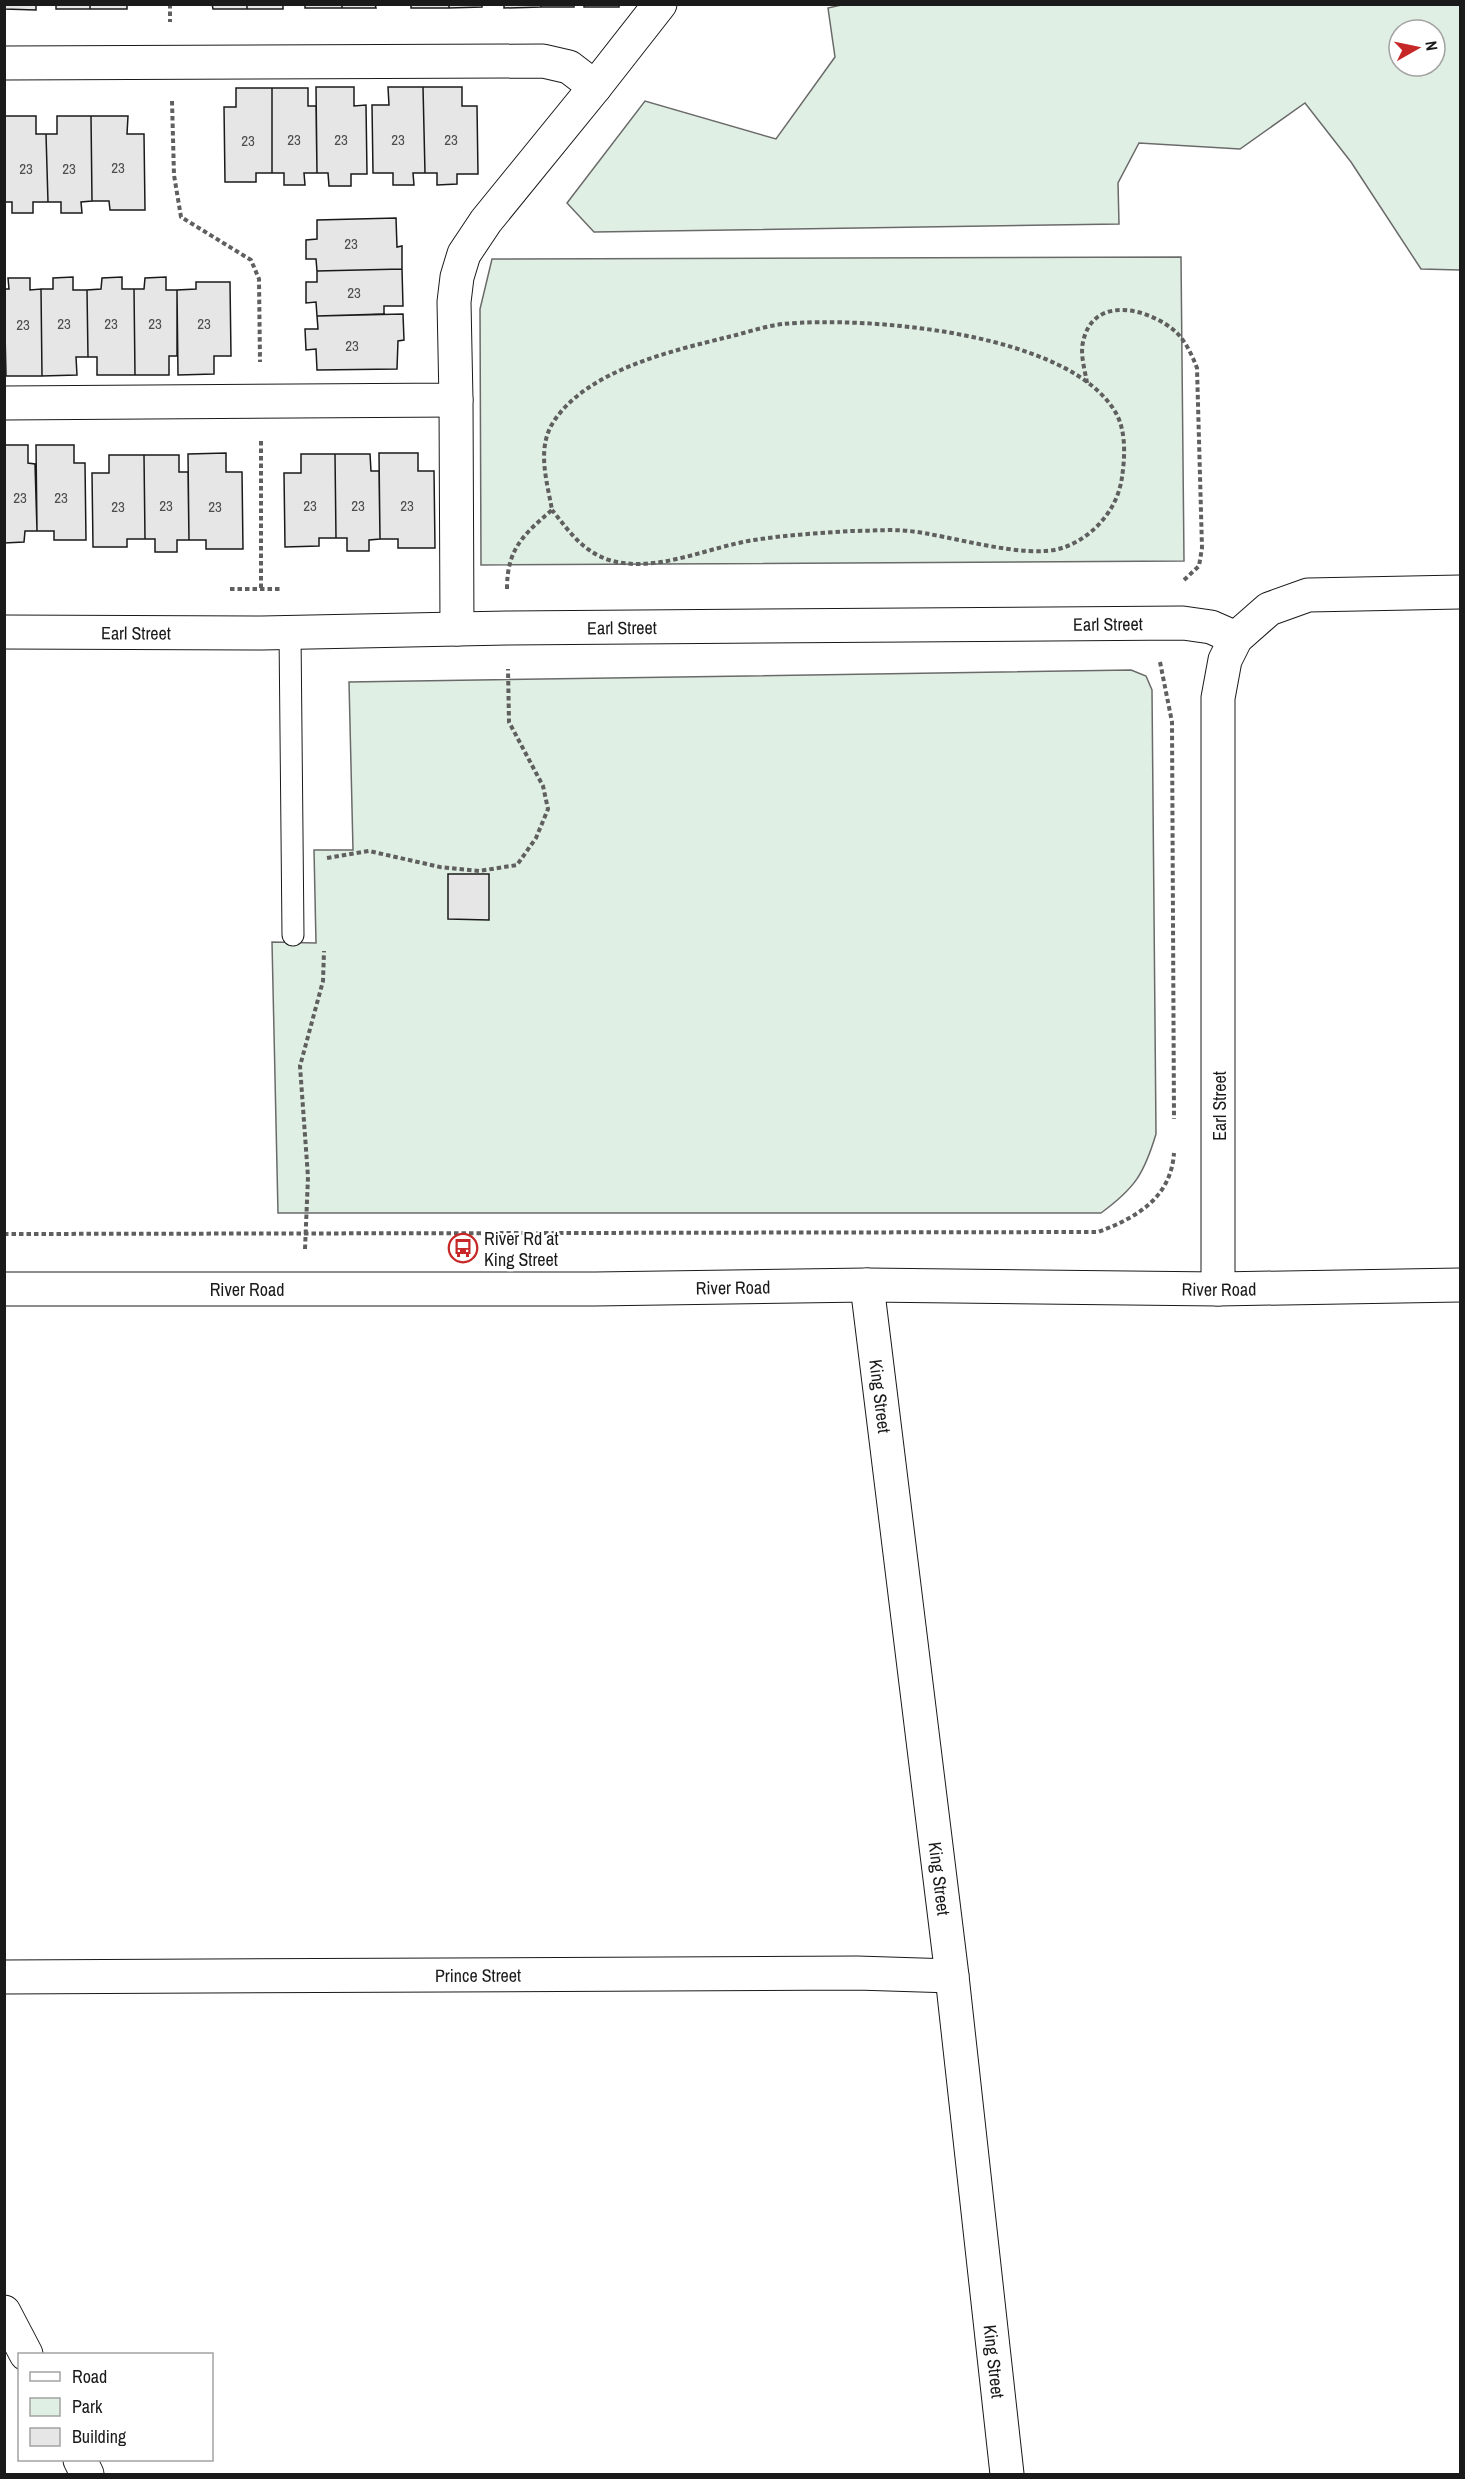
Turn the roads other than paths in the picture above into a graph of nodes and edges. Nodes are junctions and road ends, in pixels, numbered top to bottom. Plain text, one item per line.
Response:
1 (660, 4) edge
2 (4, 63) edge
3 (595, 87) junction
4 (456, 400) junction
5 (4, 403) edge
6 (1461, 592) edge
7 (457, 629) junction
8 (4, 632) edge
9 (276, 632) junction
10 (1236, 638) junction
11 (292, 935) dead end
12 (867, 1285) junction
13 (1461, 1286) edge
14 (4, 1289) edge
15 (1218, 1289) junction
16 (952, 1976) junction
17 (4, 1977) edge
18 (4, 2312) edge
19 (25, 2353) edge
20 (80, 2461) edge
21 (87, 2475) edge
22 (1007, 2475) edge

1 - 3 street
2 - 3 street
3 - 4 street
4 - 5 street
4 - 7 street
6 - 10 street, Earl Street
7 - 9 street, Earl Street
7 - 10 street, Earl Street
8 - 9 street, Earl Street
9 - 11 lane
10 - 15 street, Earl Street
12 - 14 street, River Road
12 - 15 street, River Road
12 - 16 street, King Street
13 - 15 street, River Road
16 - 17 street, Prince Street
16 - 22 street, King Street
18 - 19 street
20 - 21 street

